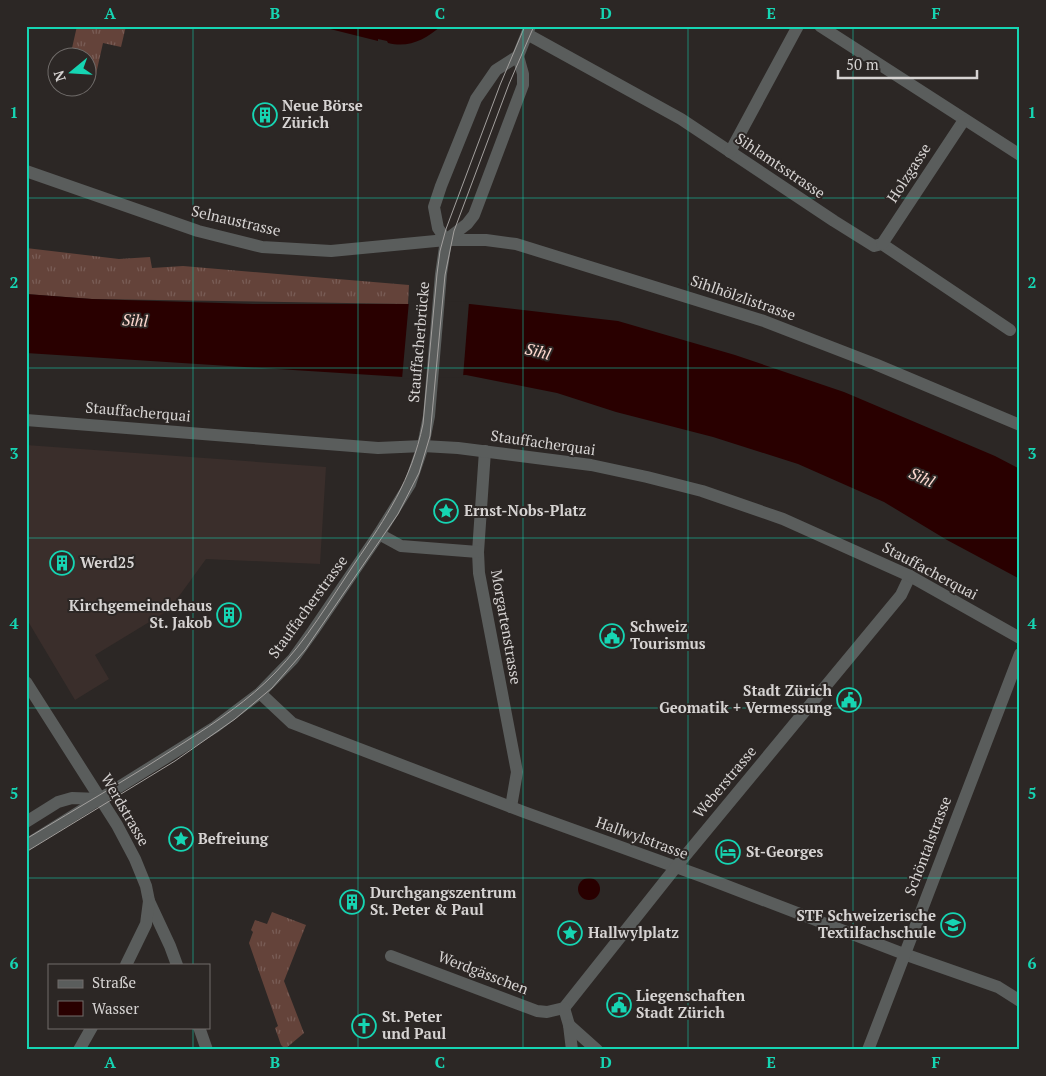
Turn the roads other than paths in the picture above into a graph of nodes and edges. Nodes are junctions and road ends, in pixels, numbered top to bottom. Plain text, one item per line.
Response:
1 (798, 26) edge
2 (820, 26) edge
3 (529, 30) edge
4 (518, 56) junction
5 (964, 120) junction
6 (730, 152) junction
7 (1020, 154) edge
8 (26, 171) edge
9 (446, 240) junction
10 (882, 244) junction
11 (1010, 330) dead end
12 (26, 420) edge
13 (1020, 425) edge
14 (423, 446) junction
15 (485, 451) junction
16 (379, 534) junction
17 (478, 552) junction
18 (910, 576) junction
19 (1020, 638) edge
20 (1020, 654) edge
21 (26, 682) edge
22 (260, 693) junction
23 (100, 799) junction
24 (511, 807) junction
25 (26, 822) edge
26 (26, 845) edge
27 (676, 867) junction
28 (149, 901) junction
29 (904, 954) junction
30 (391, 956) dead end
31 (126, 964) edge
32 (177, 964) edge
33 (1020, 1001) edge
34 (564, 1008) junction
35 (568, 1025) junction
36 (91, 1028) edge
37 (199, 1028) edge
38 (79, 1050) edge
39 (207, 1050) edge
40 (572, 1050) edge
41 (597, 1050) edge
42 (868, 1050) edge

1 - 6 street
2 - 5 street
3 - 4 street
3 - 6 street, Sihlamtsstrasse
4 - 9 street
4 - 9 street
5 - 7 street
5 - 10 street, Holzgasse
6 - 10 street, Sihlamtsstrasse
8 - 9 street, Selnaustrasse
9 - 13 street, Sihlhölzlistrasse
9 - 14 street, Stauffacherbrücke
10 - 11 street, Sihlamtsstrasse
12 - 14 street, Stauffacherquai
14 - 15 street, Stauffacherquai
14 - 16 street, Stauffacherstrasse
15 - 17 street, Morgartenstrasse
15 - 18 street, Stauffacherquai
16 - 17 street
16 - 22 street, Stauffacherstrasse
17 - 24 street, Morgartenstrasse
18 - 19 street, Stauffacherquai
18 - 27 street, Weberstrasse
20 - 29 street, Schöntalstrasse
21 - 23 street, Werdstrasse
22 - 23 street, Stauffacherstrasse
22 - 24 street, Hallwylstrasse
23 - 25 street
23 - 26 street, Stauffacherstrasse
23 - 28 street, Werdstrasse
24 - 27 street, Hallwylstrasse
27 - 29 street, Hallwylstrasse
27 - 34 street, Weberstrasse
28 - 31 street
28 - 32 street, Werdstrasse
29 - 33 street, Hallwylstrasse
29 - 42 street, Schöntalstrasse
30 - 34 street, Werdgässchen
34 - 35 street
35 - 40 street
35 - 41 street
36 - 38 street
37 - 39 street

